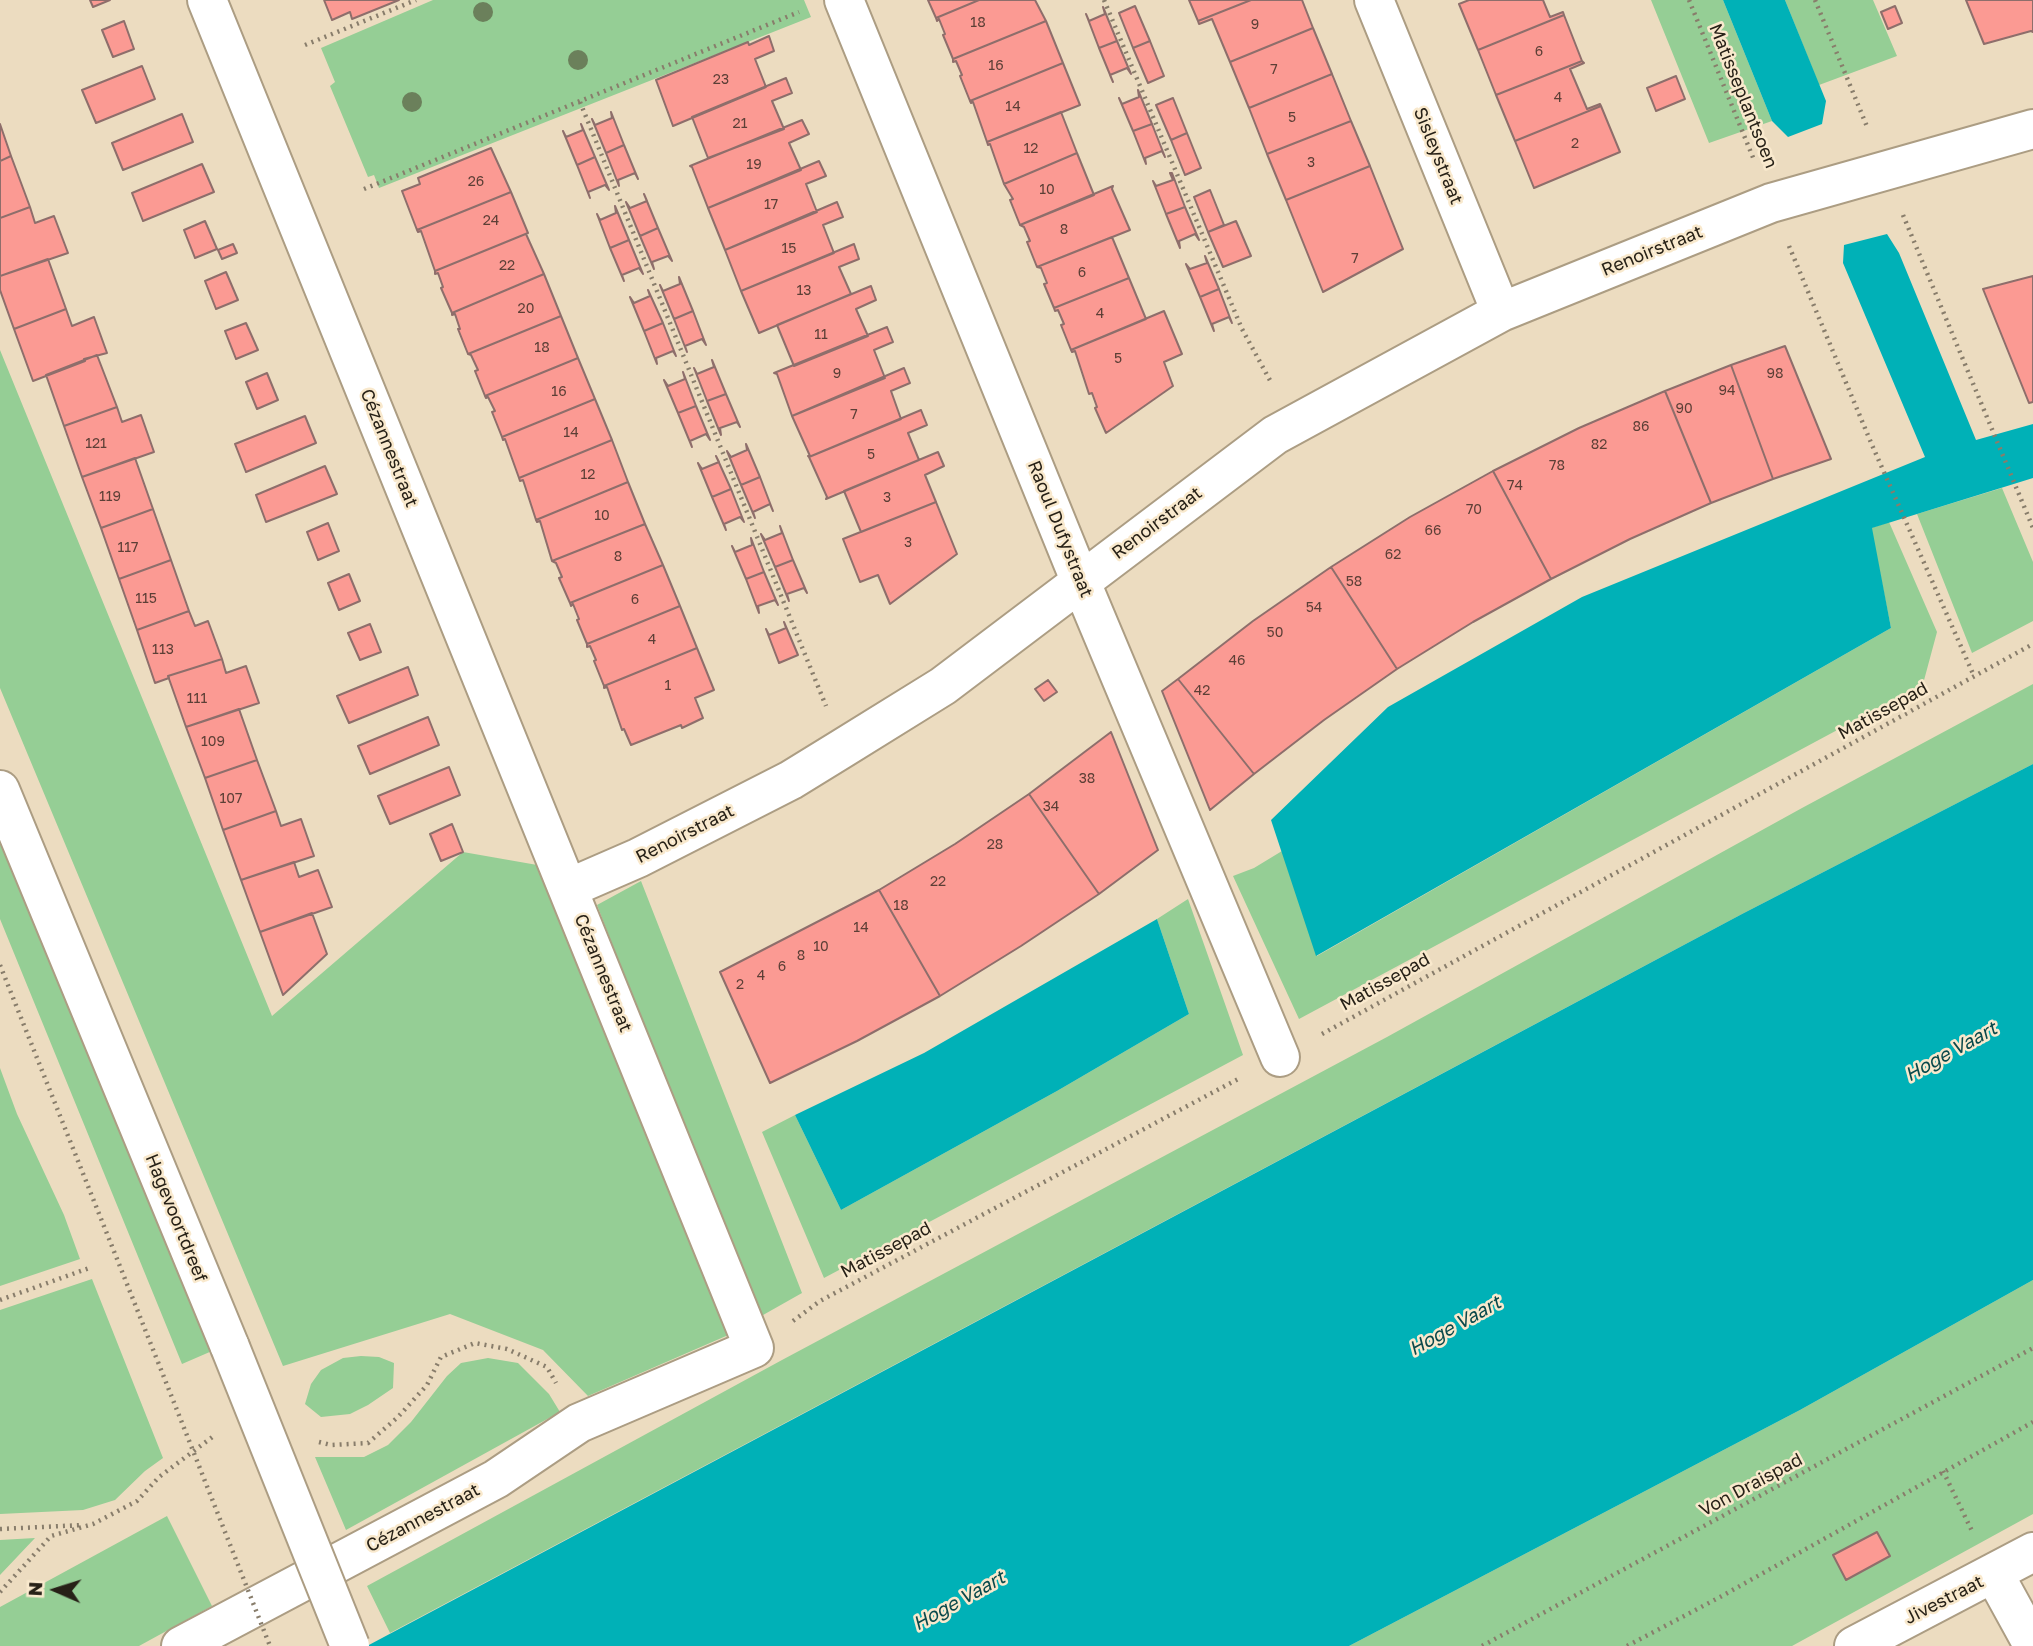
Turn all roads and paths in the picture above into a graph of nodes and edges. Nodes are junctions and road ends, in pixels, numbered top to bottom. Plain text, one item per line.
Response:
1 (207, 0) edge
2 (416, 0) edge
3 (844, 0) edge
4 (1104, 0) edge
5 (1374, 0) edge
6 (1689, 0) edge
7 (1815, 0) edge
8 (804, 10) dead end
9 (305, 45) dead end
10 (580, 102) junction
11 (2033, 129) edge
12 (1885, 170) junction
13 (364, 190) dead end
14 (1771, 203) junction
15 (1501, 312) junction
16 (1295, 424) junction
17 (2033, 528) edge
18 (1080, 580) junction
19 (2033, 644) edge
20 (1974, 676) junction
21 (843, 748) junction
22 (0, 790) edge
23 (569, 888) junction
24 (0, 965) edge
25 (1280, 1057) junction
26 (92, 1267) dead end
27 (0, 1300) edge
28 (754, 1348) junction
29 (2033, 1348) edge
30 (2033, 1422) edge
31 (579, 1423) junction
32 (220, 1432) dead end
33 (307, 1440) dead end
34 (1943, 1471) junction
35 (93, 1524) junction
36 (0, 1529) edge
37 (2033, 1552) edge
38 (1994, 1574) junction
39 (0, 1592) edge
40 (2033, 1645) edge
41 (181, 1646) edge
42 (270, 1646) edge
43 (350, 1646) edge
44 (1482, 1646) edge
45 (1626, 1646) edge
46 (1854, 1646) edge

1 - 23 street, Cézannestraat
2 - 9 path
3 - 18 street, Raoul Dufystraat
4 - 16 path
5 - 15 street, Sisleystraat
6 - 14 path, Matisseplantsoen
7 - 12 path
8 - 10 path
10 - 13 path
10 - 21 path
11 - 12 street, Renoirstraat
12 - 14 street, Renoirstraat
12 - 17 path
14 - 15 street, Renoirstraat
14 - 20 path
15 - 16 street, Renoirstraat
16 - 18 street, Renoirstraat
18 - 21 street, Renoirstraat
18 - 25 street, Raoul Dufystraat
19 - 20 path, Matissepad
20 - 25 path, Matissepad
21 - 23 street, Renoirstraat
22 - 43 street, Hagevoortdreef, bridge
23 - 28 street, Cézannestraat
24 - 42 path, bridge
25 - 28 path, Matissepad
26 - 27 path
28 - 31 street, Cézannestraat
29 - 44 path, Von Draispad
30 - 34 path
31 - 33 path
31 - 41 street, Cézannestraat
32 - 35 path
34 - 38 path
34 - 45 path
35 - 36 path
35 - 39 path
37 - 38 street, Jivestraat
38 - 40 street
38 - 46 street, Jivestraat

